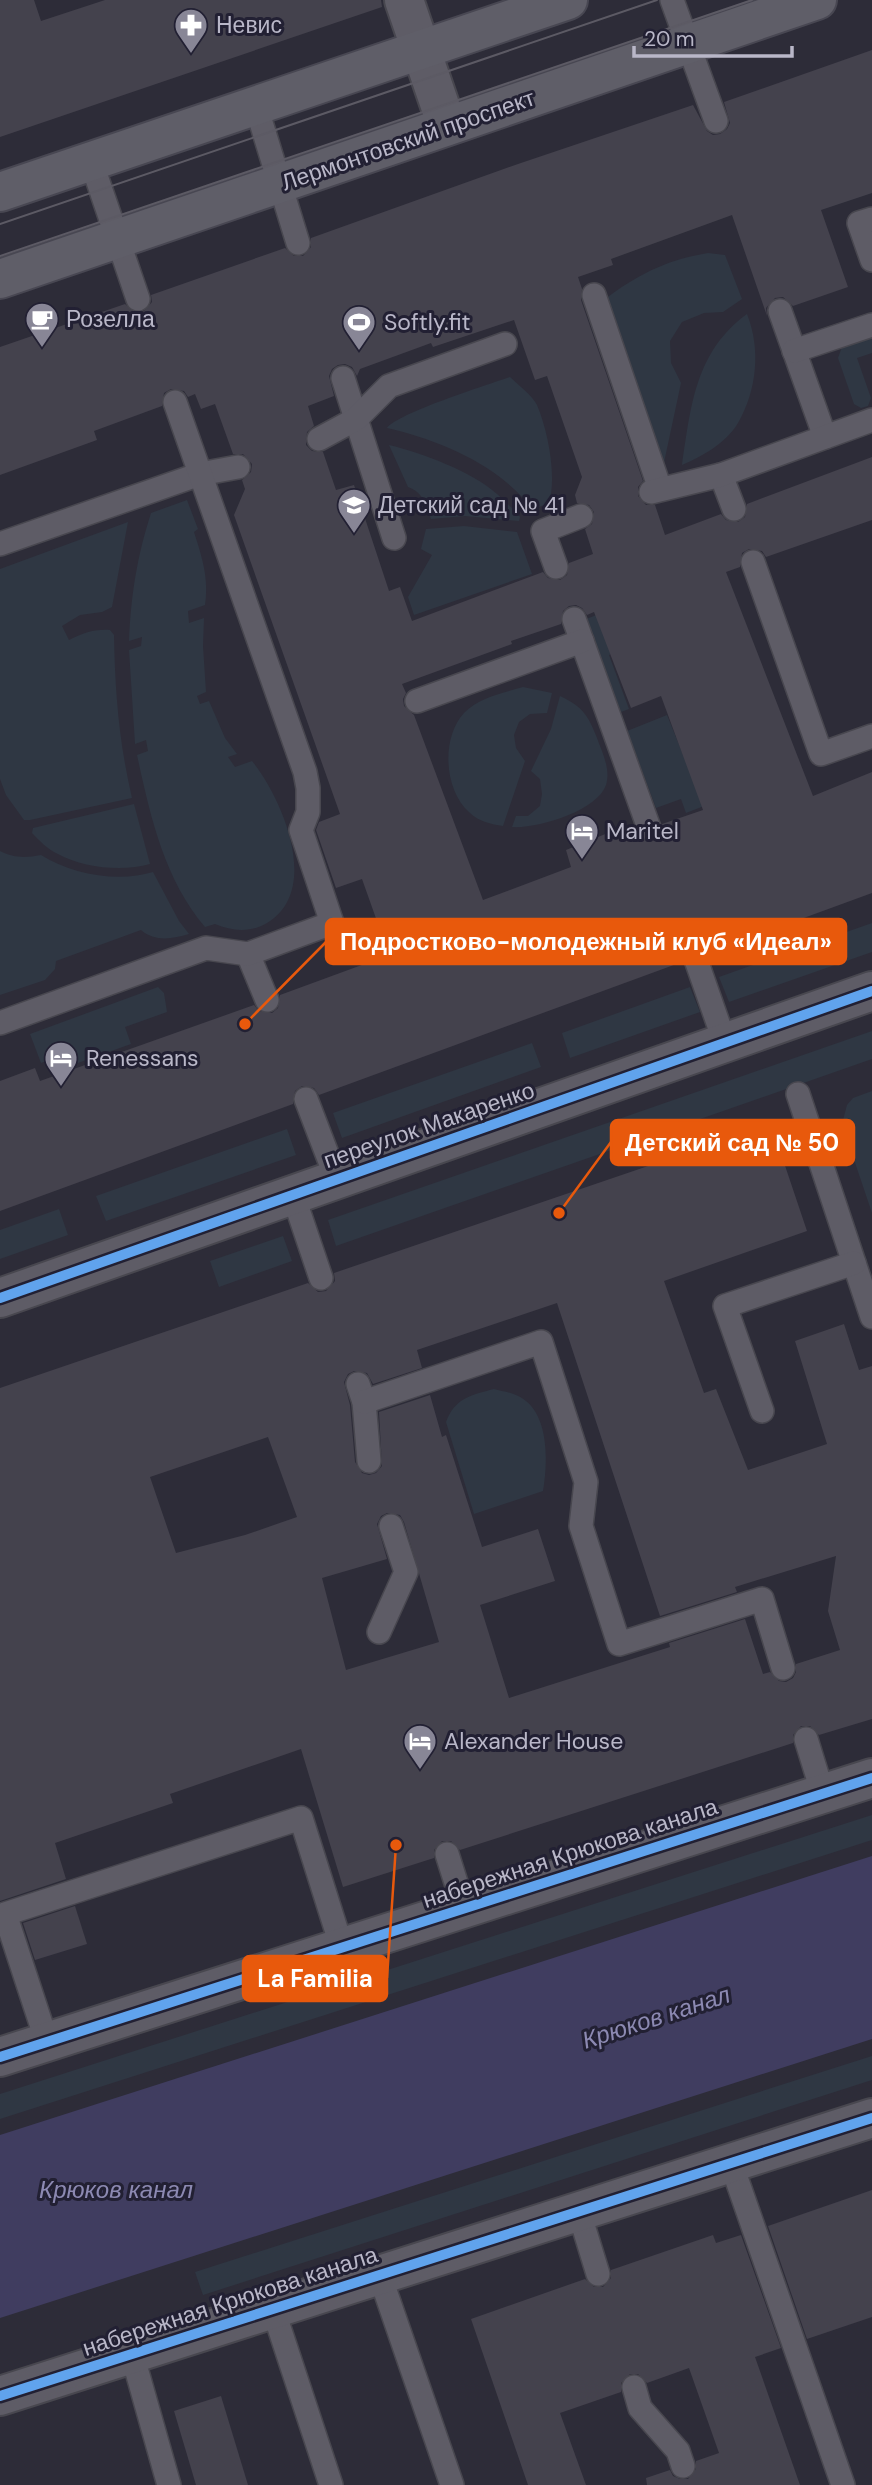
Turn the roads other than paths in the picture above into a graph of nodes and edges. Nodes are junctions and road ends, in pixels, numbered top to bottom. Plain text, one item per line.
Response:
1 (404, 0) edge
2 (568, 0) edge
3 (672, 0) edge
4 (817, 0) edge
5 (775, 7) edge
6 (688, 44) junction
7 (422, 50) junction
8 (256, 106) junction
9 (716, 121) dead end
10 (447, 126) junction
11 (91, 161) junction
12 (279, 184) junction
13 (0, 192) edge
14 (872, 219) edge
15 (118, 239) junction
16 (298, 243) dead end
17 (872, 260) edge
18 (0, 279) edge
19 (594, 295) dead end
20 (138, 299) dead end
21 (780, 311) dead end
22 (872, 325) edge
23 (505, 344) dead end
24 (794, 351) junction
25 (343, 378) dead end
26 (175, 402) dead end
27 (356, 419) junction
28 (872, 420) edge
29 (825, 437) junction
30 (319, 439) dead end
31 (238, 467) dead end
32 (200, 474) junction
33 (721, 475) junction
34 (734, 509) dead end
35 (581, 516) dead end
36 (394, 538) dead end
37 (0, 544) edge
38 (753, 562) dead end
39 (556, 567) dead end
40 (416, 701) dead end
41 (872, 736) edge
42 (649, 828) dead end
43 (248, 954) junction
44 (695, 957) dead end
45 (872, 991) edge
46 (267, 1000) dead end
47 (0, 1023) edge
48 (725, 1043) junction
49 (798, 1094) dead end
50 (306, 1100) dead end
51 (337, 1180) junction
52 (293, 1195) junction
53 (854, 1262) junction
54 (321, 1278) dead end
55 (0, 1298) edge
56 (872, 1317) edge
57 (762, 1411) dead end
58 (369, 1461) dead end
59 (391, 1526) dead end
60 (379, 1632) dead end
61 (783, 1668) dead end
62 (806, 1739) dead end
63 (872, 1778) edge
64 (823, 1794) junction
65 (447, 1854) dead end
66 (464, 1908) junction
67 (342, 1948) junction
68 (47, 2042) junction
69 (0, 2057) edge
70 (872, 2118) edge
71 (731, 2163) junction
72 (579, 2212) junction
73 (598, 2274) dead end
74 (380, 2276) junction
75 (273, 2309) junction
76 (132, 2354) junction
77 (634, 2387) dead end
78 (0, 2396) edge
79 (683, 2466) dead end
80 (169, 2485) edge
81 (331, 2485) edge
82 (452, 2485) edge
83 (843, 2485) edge

1 - 7 street
2 - 7 main road
3 - 6 lane
4 - 5 main road, Лермонтовский проспект
5 - 6 main road, Лермонтовский проспект
6 - 9 lane
6 - 10 main road, Лермонтовский проспект
7 - 8 main road
7 - 10 street
8 - 11 main road
8 - 12 lane
10 - 12 main road, Лермонтовский проспект
11 - 13 main road
11 - 15 lane
12 - 15 main road, Лермонтовский проспект
12 - 16 lane
14 - 17 lane
15 - 18 main road, Лермонтовский проспект
15 - 20 lane
19 - 33 lane
21 - 24 lane
22 - 24 lane
23 - 27 lane
24 - 29 lane
25 - 27 lane
26 - 32 lane
27 - 30 lane
27 - 36 lane
28 - 29 lane
29 - 33 lane
31 - 32 lane
32 - 37 lane
32 - 43 lane
33 - 34 lane
35 - 39 lane
38 - 41 lane
40 - 42 lane
43 - 46 lane
43 - 47 lane
44 - 48 lane
45 - 48 street, переулок Макаренко
48 - 51 street, переулок Макаренко
49 - 53 lane
50 - 51 lane
51 - 52 street, переулок Макаренко
52 - 54 lane
52 - 55 street, переулок Макаренко
53 - 56 lane
53 - 57 lane
58 - 61 lane
59 - 60 lane
62 - 64 lane
63 - 64 street, набережная Крюкова канала
64 - 66 street, набережная Крюкова канала
65 - 66 lane
66 - 67 street, набережная Крюкова канала
67 - 68 street, набережная Крюкова канала
67 - 68 lane
68 - 69 street, набережная Крюкова канала
70 - 71 street, набережная Крюкова канала
71 - 72 street, набережная Крюкова канала
71 - 83 lane
72 - 73 lane
72 - 74 street, набережная Крюкова канала
74 - 75 street, набережная Крюкова канала
74 - 82 lane
75 - 76 street, набережная Крюкова канала
75 - 81 lane
76 - 78 street, набережная Крюкова канала
76 - 80 lane
77 - 79 lane

